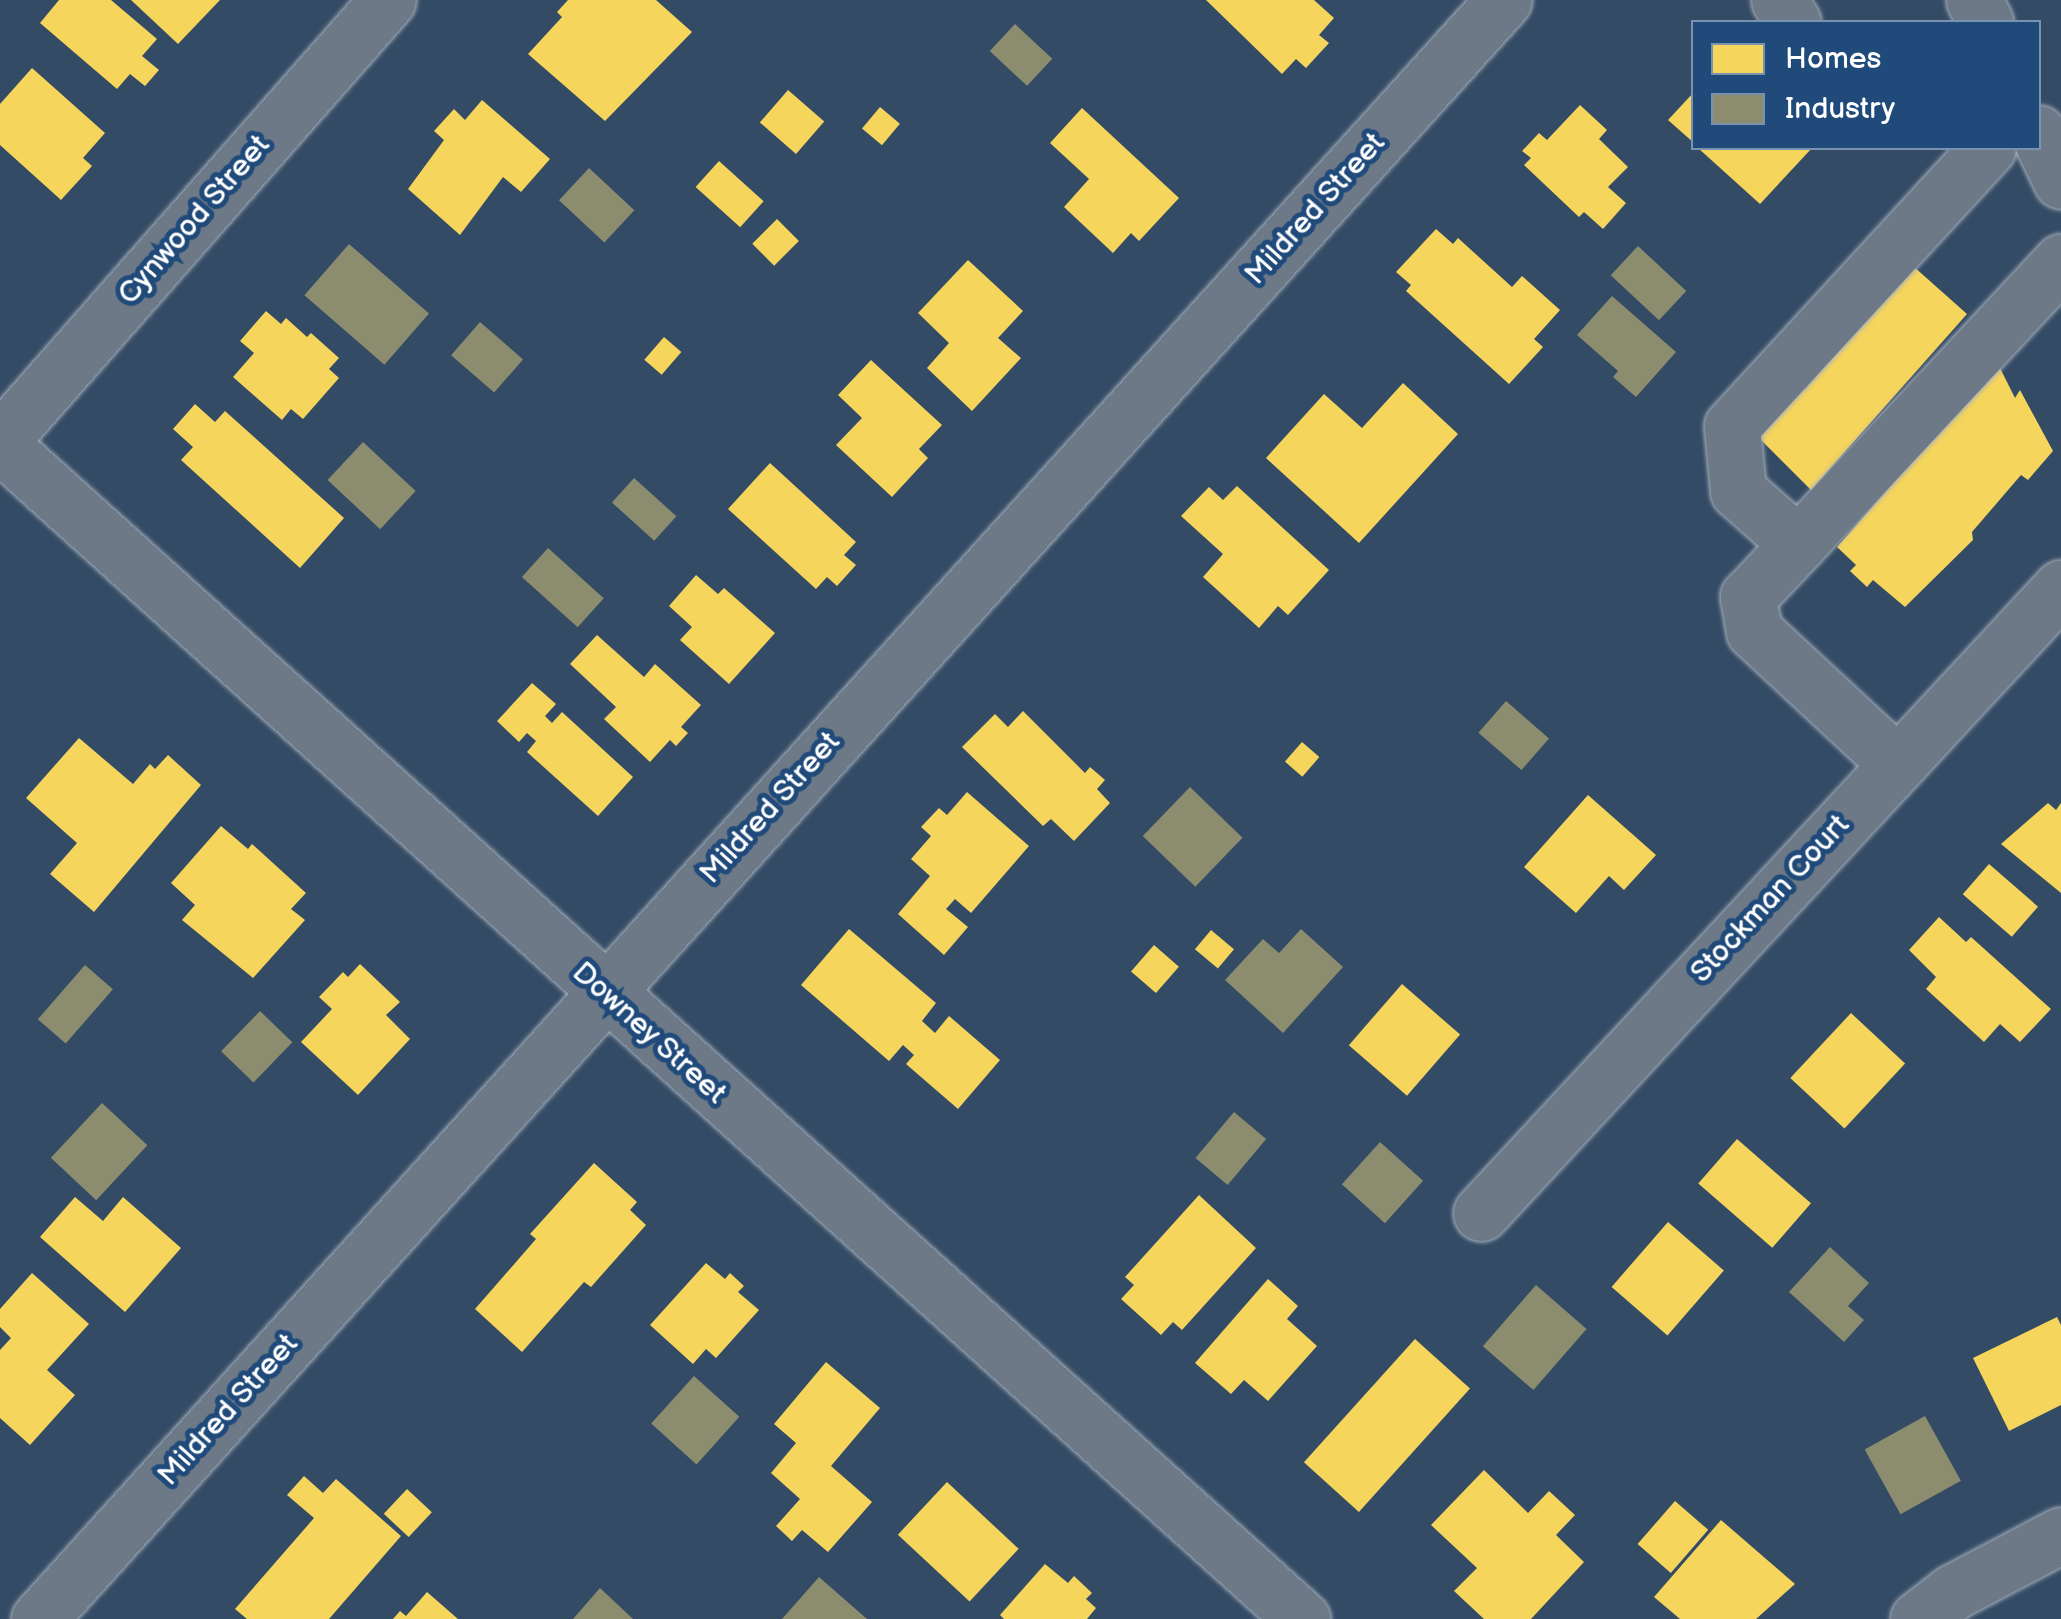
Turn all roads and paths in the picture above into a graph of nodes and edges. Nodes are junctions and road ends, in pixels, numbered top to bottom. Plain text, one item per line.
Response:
1 (388, 0) edge
2 (1504, 0) edge
3 (2041, 140) edge
4 (1986, 150) edge
5 (2061, 180) edge
6 (2061, 262) edge
7 (0, 442) edge
8 (1798, 544) junction
9 (2061, 588) edge
10 (1896, 763) junction
11 (604, 993) junction
12 (1481, 1213) dead end
13 (2061, 1535) edge
14 (50, 1615) edge
15 (1302, 1619) edge
16 (1918, 1619) edge

1 - 7 street, Cynwood Street
2 - 11 street, Mildred Street
3 - 5 street
4 - 8 street
6 - 8 street
7 - 11 street, Downey Street
8 - 10 street
9 - 10 street, Stockman Court
10 - 12 street, Stockman Court
11 - 14 street, Mildred Street
11 - 15 street, Downey Street
13 - 16 street

